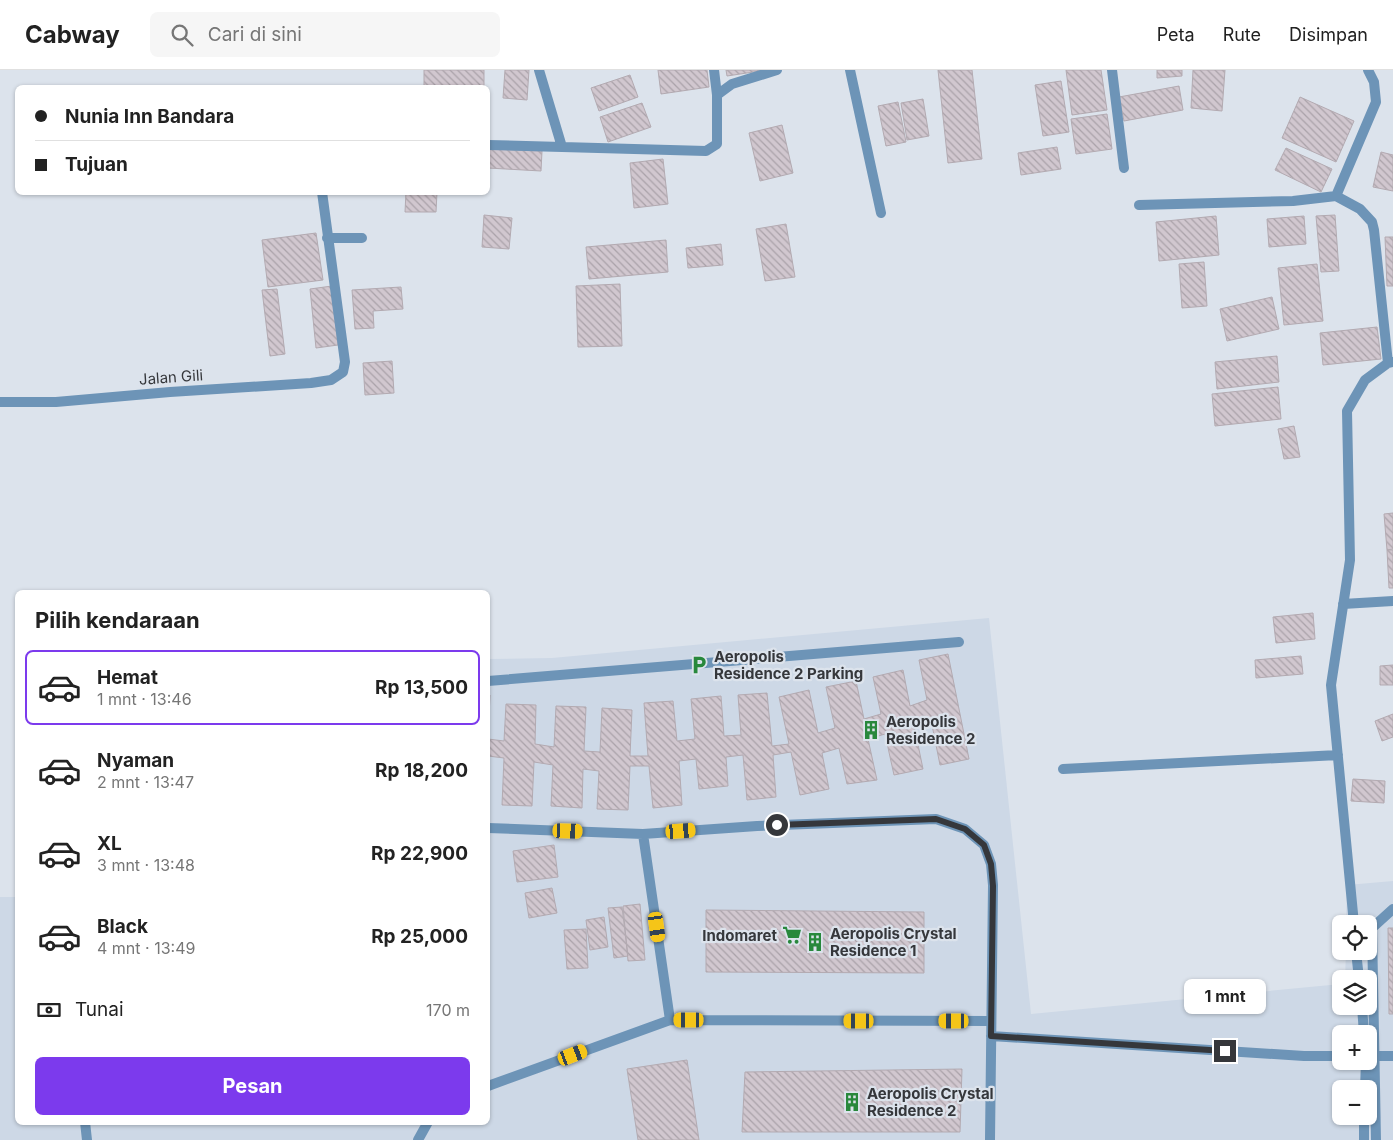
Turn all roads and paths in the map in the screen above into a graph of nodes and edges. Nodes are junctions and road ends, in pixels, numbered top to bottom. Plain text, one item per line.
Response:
1 (539, 70) edge
2 (714, 70) edge
3 (776, 70) edge
4 (850, 70) edge
5 (1112, 70) edge
6 (1368, 70) edge
7 (717, 95) junction
8 (490, 145) edge
9 (562, 147) junction
10 (1124, 168) dead end
11 (322, 195) edge
12 (1336, 196) junction
13 (1139, 205) dead end
14 (881, 213) dead end
15 (327, 238) junction
16 (362, 238) dead end
17 (1391, 362) edge
18 (0, 402) edge
19 (1393, 601) edge
20 (1343, 604) junction
21 (959, 642) dead end
22 (490, 681) edge
23 (1338, 755) junction
24 (1062, 769) dead end
25 (490, 828) edge
26 (643, 834) junction
27 (1393, 909) edge
28 (1353, 915) edge
29 (670, 1020) junction
30 (991, 1021) junction
31 (1372, 1025) edge
32 (991, 1036) junction
33 (1377, 1055) edge
34 (1332, 1056) edge
35 (1393, 1056) edge
36 (1373, 1070) edge
37 (490, 1085) edge
38 (86, 1125) edge
39 (426, 1125) edge
40 (1364, 1125) edge
41 (88, 1140) edge
42 (418, 1140) edge
43 (990, 1140) edge
44 (1364, 1140) edge
45 (1376, 1140) edge

1 - 9 street
2 - 7 street
3 - 7 street
4 - 14 street
5 - 10 street
6 - 12 street
7 - 9 street
8 - 9 street
11 - 15 street
12 - 13 street
12 - 17 street
15 - 16 street
15 - 18 street, Jalan Gili
17 - 20 street
19 - 20 street
20 - 23 street
21 - 22 street
23 - 24 street
23 - 28 street
25 - 26 street
26 - 29 street
26 - 30 street
27 - 31 street
29 - 30 street
29 - 37 street
30 - 32 street
32 - 34 street
32 - 43 street
33 - 35 street
36 - 45 street
38 - 41 street
39 - 42 street
40 - 44 street

